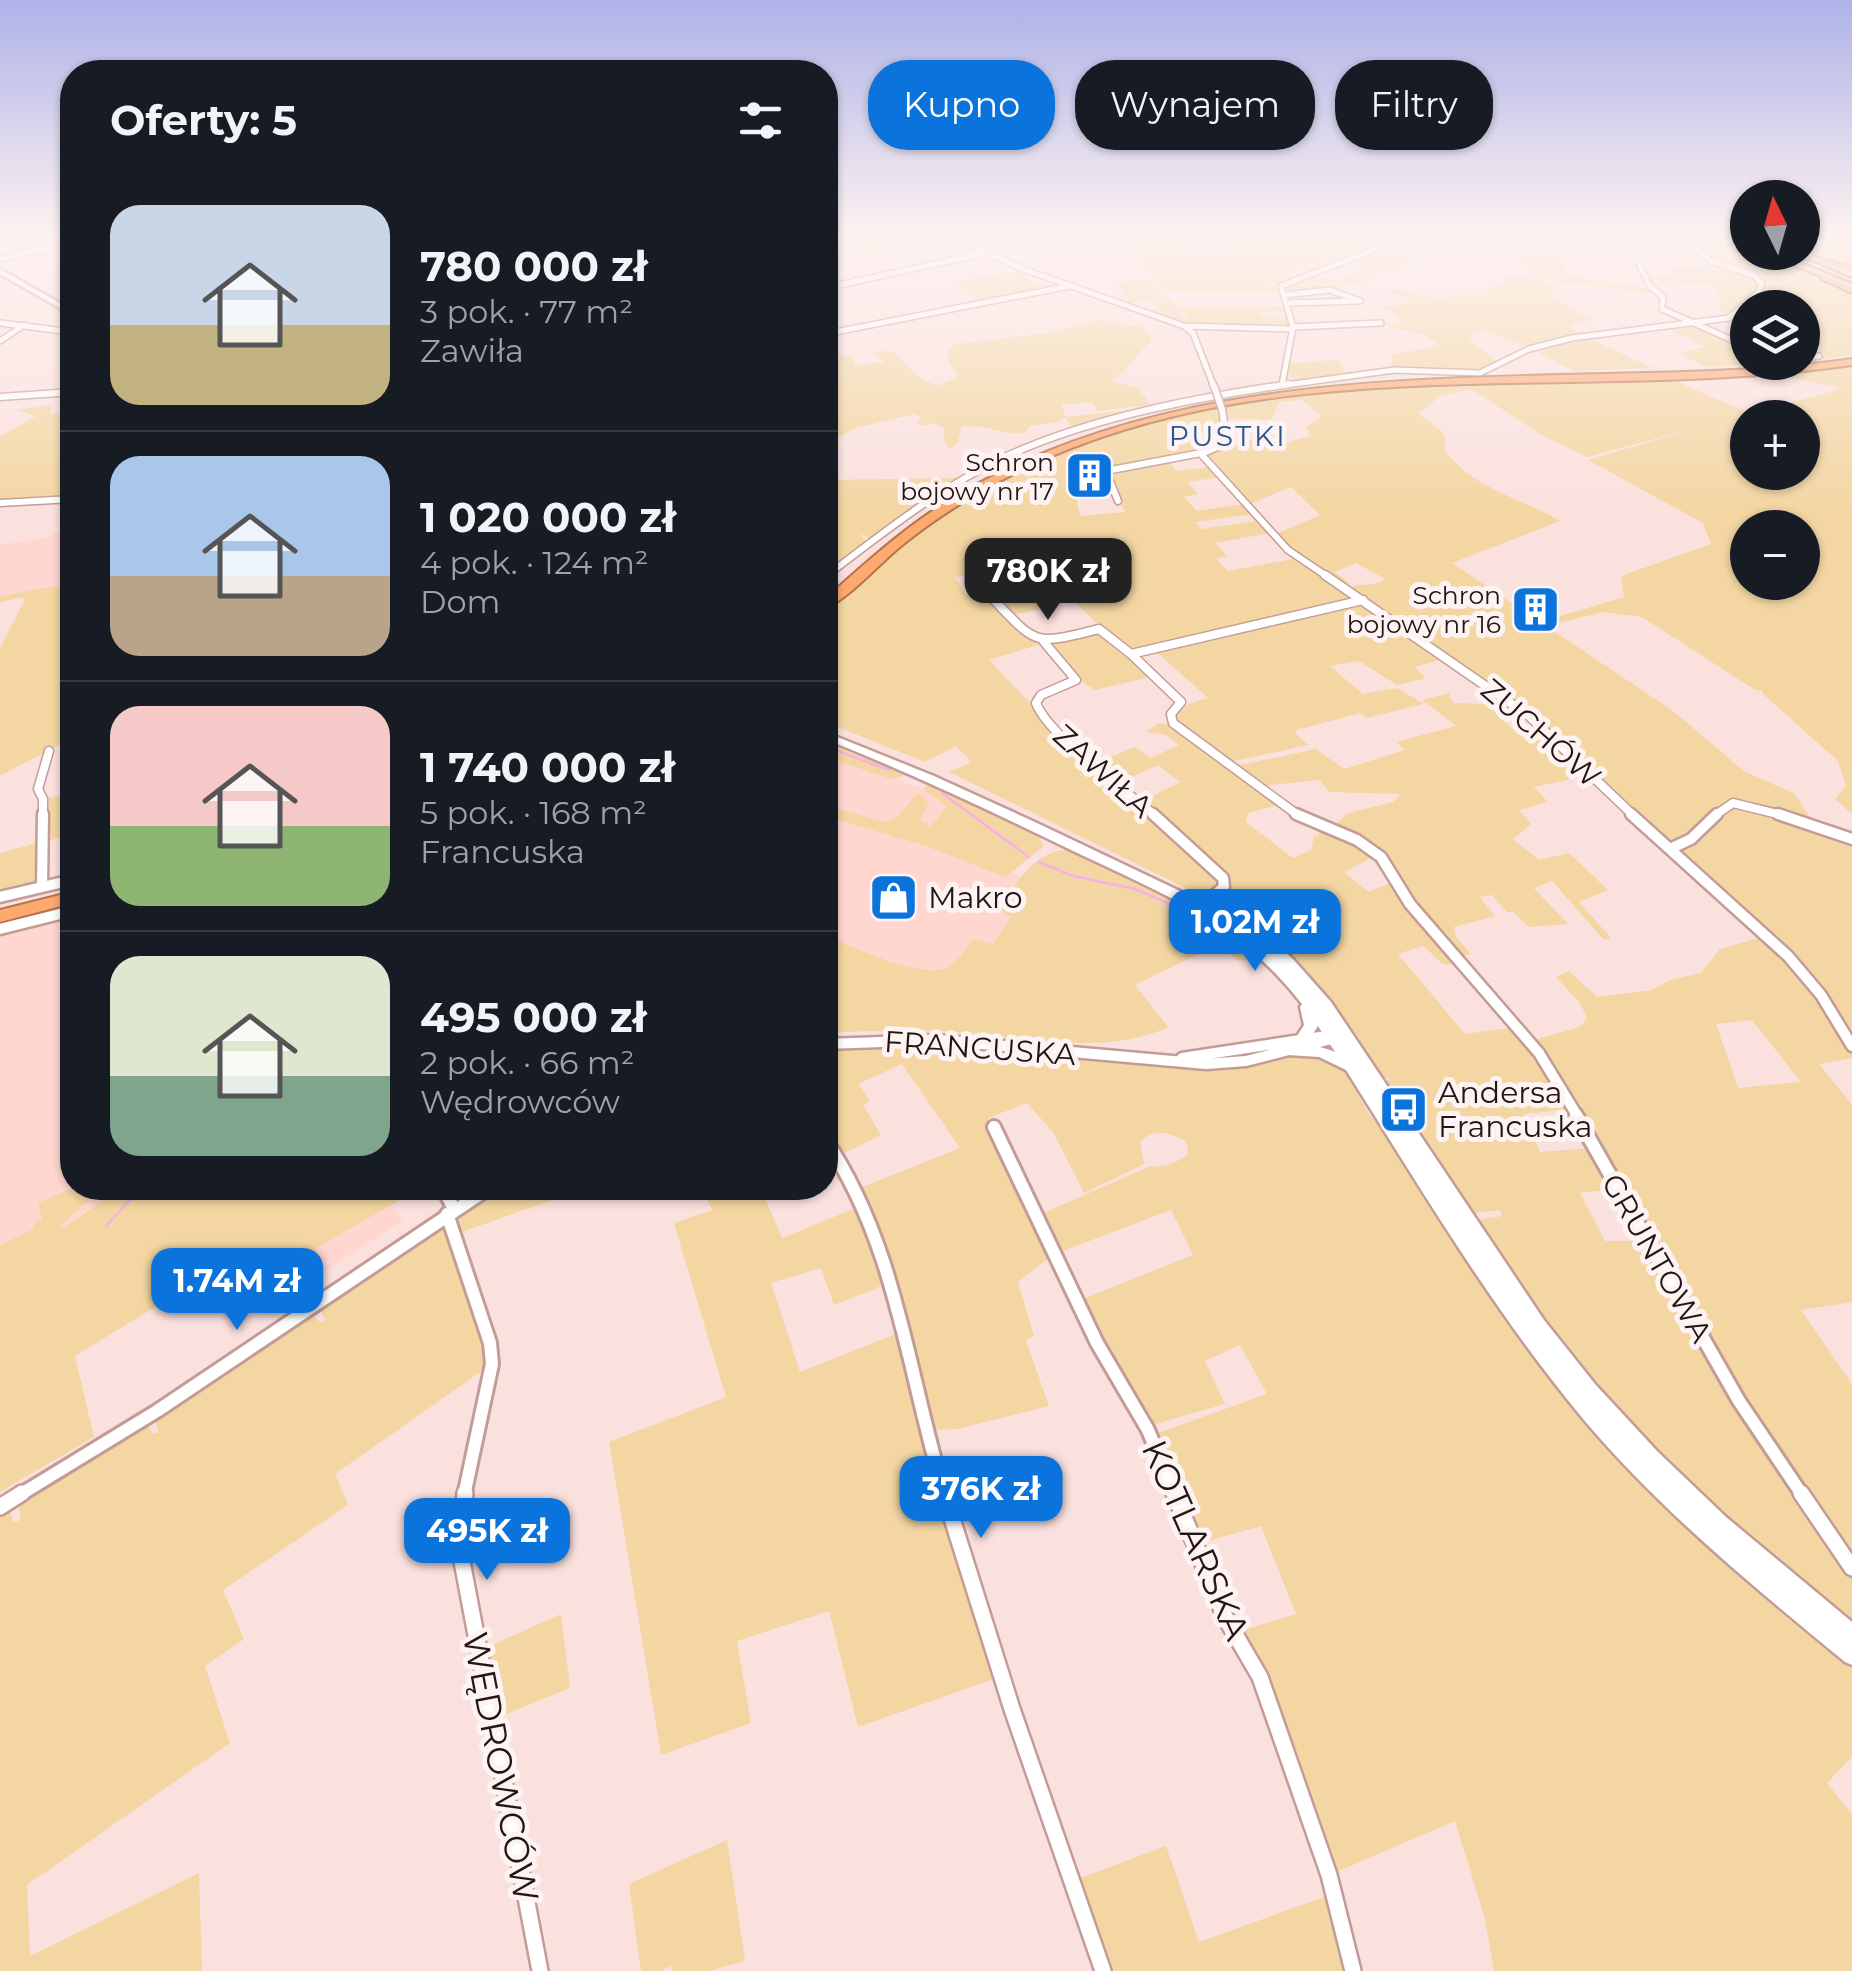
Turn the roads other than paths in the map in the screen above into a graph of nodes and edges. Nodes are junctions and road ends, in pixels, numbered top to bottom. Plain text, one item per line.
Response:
1 (22, 327) edge
2 (32, 327) edge
3 (1185, 327) edge
4 (1237, 327) edge
5 (1311, 327) edge
6 (1665, 327) edge
7 (1706, 327) edge
8 (1293, 328) junction
9 (60, 330) edge
10 (1730, 338) edge
11 (0, 341) edge
12 (1852, 360) edge
13 (1836, 363) junction
14 (1283, 381) junction
15 (60, 393) edge
16 (0, 397) edge
17 (1201, 453) junction
18 (60, 500) edge
19 (1118, 501) dead end
20 (0, 503) edge
21 (838, 567) edge
22 (990, 579) dead end
23 (838, 585) edge
24 (838, 594) edge
25 (1362, 600) junction
26 (1044, 642) junction
27 (1131, 654) junction
28 (838, 732) edge
29 (838, 740) edge
30 (48, 752) dead end
31 (1852, 839) edge
32 (1672, 848) junction
33 (60, 883) edge
34 (42, 887) junction
35 (0, 897) edge
36 (60, 897) edge
37 (1206, 902) junction
38 (0, 912) edge
39 (60, 914) edge
40 (0, 929) edge
41 (1298, 988) junction
42 (1337, 1036) junction
43 (838, 1044) edge
44 (1298, 1045) junction
45 (1852, 1046) edge
46 (1352, 1066) junction
47 (994, 1127) dead end
48 (838, 1160) edge
49 (1435, 1182) junction
50 (446, 1200) edge
51 (470, 1200) edge
52 (450, 1212) junction
53 (0, 1507) edge
54 (1852, 1568) edge
55 (1852, 1634) edge
56 (1852, 1656) edge
57 (540, 1971) edge
58 (1103, 1971) edge
59 (1353, 1971) edge

1 - 11 street
2 - 9 street
3 - 17 street, bridge
4 - 8 street
5 - 8 street
6 - 14 street
7 - 10 street
8 - 14 street
12 - 13 highway
13 - 23 highway
13 - 24 highway
14 - 21 street
15 - 16 street
17 - 19 street
17 - 25 street, ZUCHÓW
18 - 20 street
22 - 26 street, ZAWIŁA
25 - 27 street
25 - 32 street, ZUCHÓW
26 - 27 street
26 - 37 street, ZAWIŁA
27 - 54 street, GRUNTOWA
28 - 37 main road
29 - 41 main road
30 - 34 street
31 - 32 street
32 - 45 street, ZUCHÓW
33 - 34 street
34 - 35 street
36 - 38 highway
37 - 42 main road
39 - 40 street
41 - 42 main road
41 - 44 main road
42 - 44 street, FRANCUSKA
42 - 46 main road
42 - 49 main road
43 - 44 street, FRANCUSKA
44 - 46 main road
46 - 49 main road
47 - 59 street, KOTLARSKA
48 - 58 street
49 - 55 main road
49 - 56 main road
50 - 52 street, WĘDROWCÓW
51 - 52 street
52 - 53 street
52 - 57 street, WĘDROWCÓW

